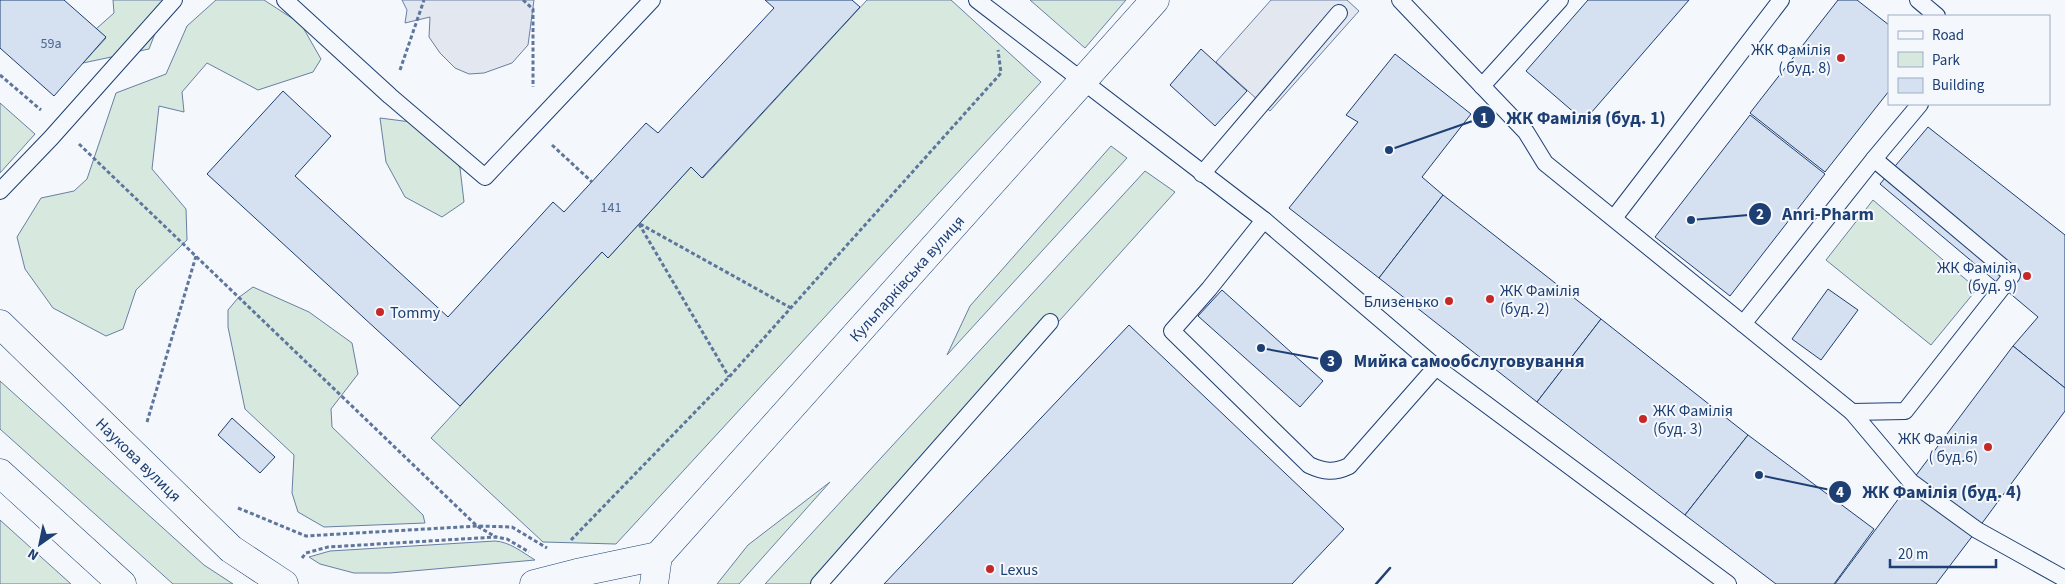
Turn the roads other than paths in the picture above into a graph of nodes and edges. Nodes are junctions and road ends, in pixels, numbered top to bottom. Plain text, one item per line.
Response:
1 (174, 0) edge
2 (285, 0) edge
3 (652, 0) edge
4 (977, 0) edge
5 (1155, 0) edge
6 (1400, 0) edge
7 (1560, 0) edge
8 (1782, 0) edge
9 (1918, 0) edge
10 (1339, 13) dead end
11 (1936, 15) edge
12 (1083, 81) junction
13 (1482, 86) junction
14 (1919, 105) edge
15 (1874, 159) junction
16 (1202, 174) junction
17 (0, 191) edge
18 (1614, 218) junction
19 (1264, 220) junction
20 (1050, 322) dead end
21 (0, 324) edge
22 (1743, 324) junction
23 (1436, 367) junction
24 (1852, 412) junction
25 (0, 473) edge
26 (658, 556) junction
27 (2065, 579) edge
28 (122, 584) edge
29 (284, 584) edge
30 (534, 584) edge
31 (654, 584) edge
32 (819, 584) edge
33 (1728, 584) edge

1 - 17 lane
2 - 3 lane
4 - 12 lane
5 - 12 main road, Кульпарківська вулиця
6 - 13 lane
7 - 13 lane
8 - 18 lane
9 - 11 lane
10 - 16 lane
12 - 16 lane
12 - 26 main road, Кульпарківська вулиця
13 - 18 lane
14 - 15 lane
15 - 22 lane
15 - 24 lane
16 - 19 lane
18 - 22 lane
19 - 23 lane
19 - 23 lane
20 - 32 lane
21 - 29 main road, Наукова вулиця
22 - 24 lane
23 - 33 lane
24 - 27 lane
25 - 28 main road
26 - 30 main road
26 - 31 main road

